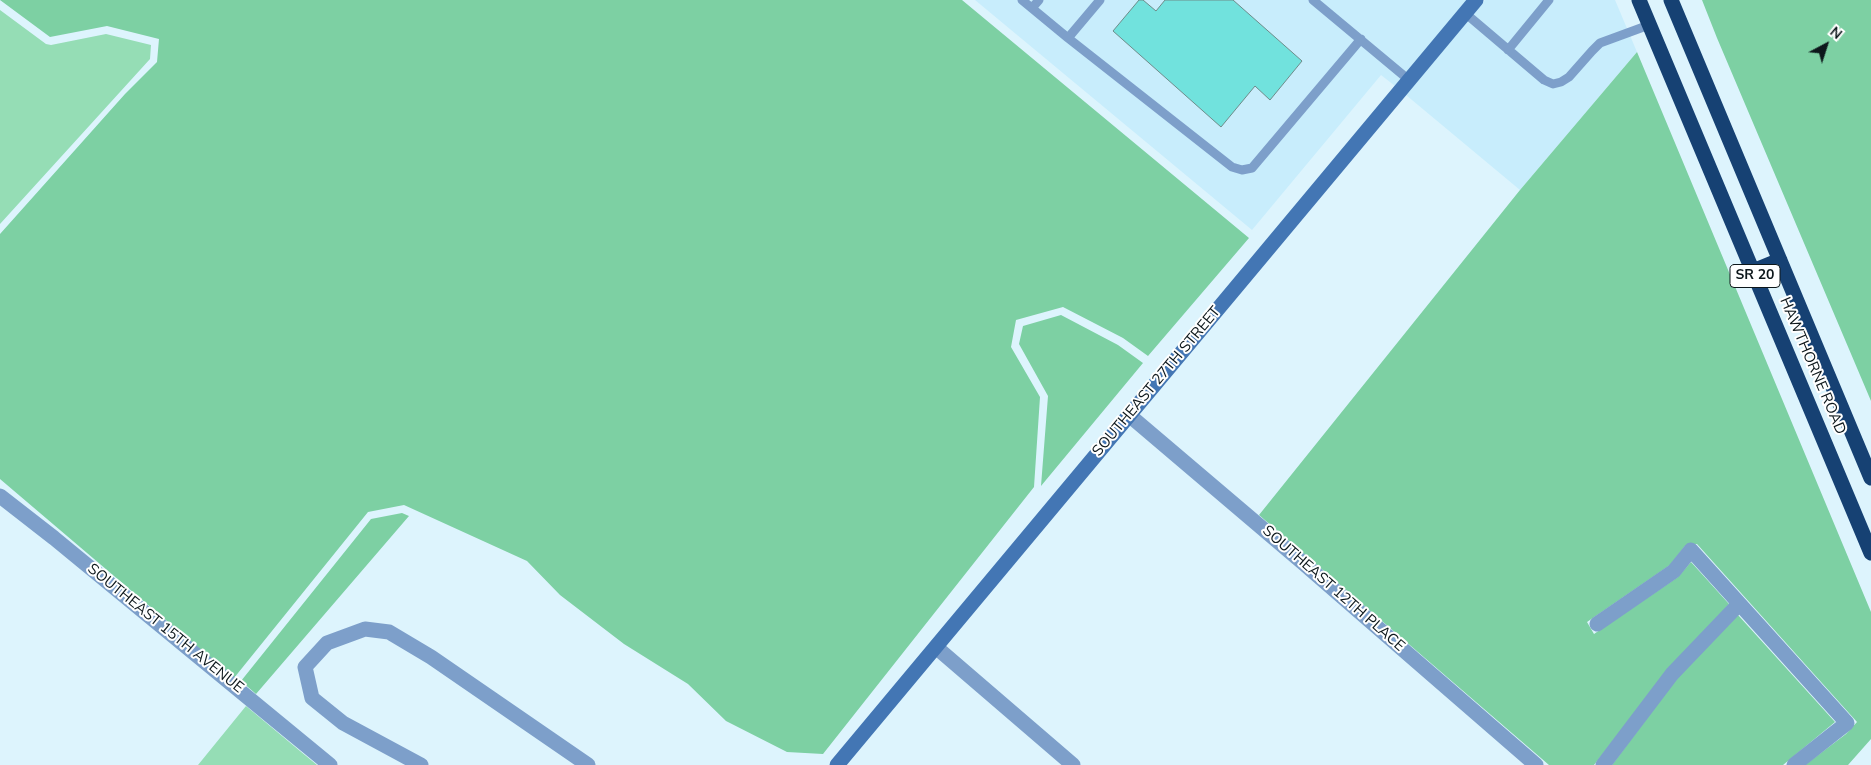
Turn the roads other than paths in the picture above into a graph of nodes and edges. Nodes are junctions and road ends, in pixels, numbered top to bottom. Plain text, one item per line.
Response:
1 (1022, 0) edge
2 (1039, 0) edge
3 (1100, 0) edge
4 (1314, 0) edge
5 (1476, 0) edge
6 (1549, 0) edge
7 (1639, 0) edge
8 (1671, 0) edge
9 (1032, 8) junction
10 (1465, 13) junction
11 (1649, 25) junction
12 (1068, 38) junction
13 (1361, 39) junction
14 (1508, 50) junction
15 (1409, 80) junction
16 (1780, 260) junction
17 (1753, 271) junction
18 (1129, 415) junction
19 (1871, 478) edge
20 (0, 496) edge
21 (1871, 552) edge
22 (1739, 604) junction
23 (1597, 624) dead end
24 (937, 648) junction
25 (330, 765) edge
26 (421, 765) edge
27 (588, 765) edge
28 (838, 765) edge
29 (1073, 765) edge
30 (1536, 765) edge
31 (1603, 765) edge
32 (1794, 765) edge

1 - 9 lane
2 - 9 lane
3 - 12 lane
4 - 13 lane
5 - 10 street, SOUTHEAST 27TH STREET
6 - 14 lane
7 - 11 highway, HAWTHORNE ROAD / SR 20
8 - 16 highway, HAWTHORNE ROAD / SR 20
9 - 12 lane
10 - 14 lane
10 - 15 street, SOUTHEAST 27TH STREET
11 - 14 lane
11 - 17 highway, HAWTHORNE ROAD / SR 20
12 - 13 lane
13 - 15 lane
15 - 18 street, SOUTHEAST 27TH STREET
16 - 17 highway
16 - 19 highway, HAWTHORNE ROAD / SR 20
17 - 21 highway, HAWTHORNE ROAD / SR 20
18 - 24 street, SOUTHEAST 27TH STREET
18 - 30 street, SOUTHEAST 12TH PLACE
20 - 25 street, SOUTHEAST 15TH AVENUE
22 - 23 street
22 - 31 street
22 - 32 street
24 - 28 street, SOUTHEAST 27TH STREET
24 - 29 street
26 - 27 street

